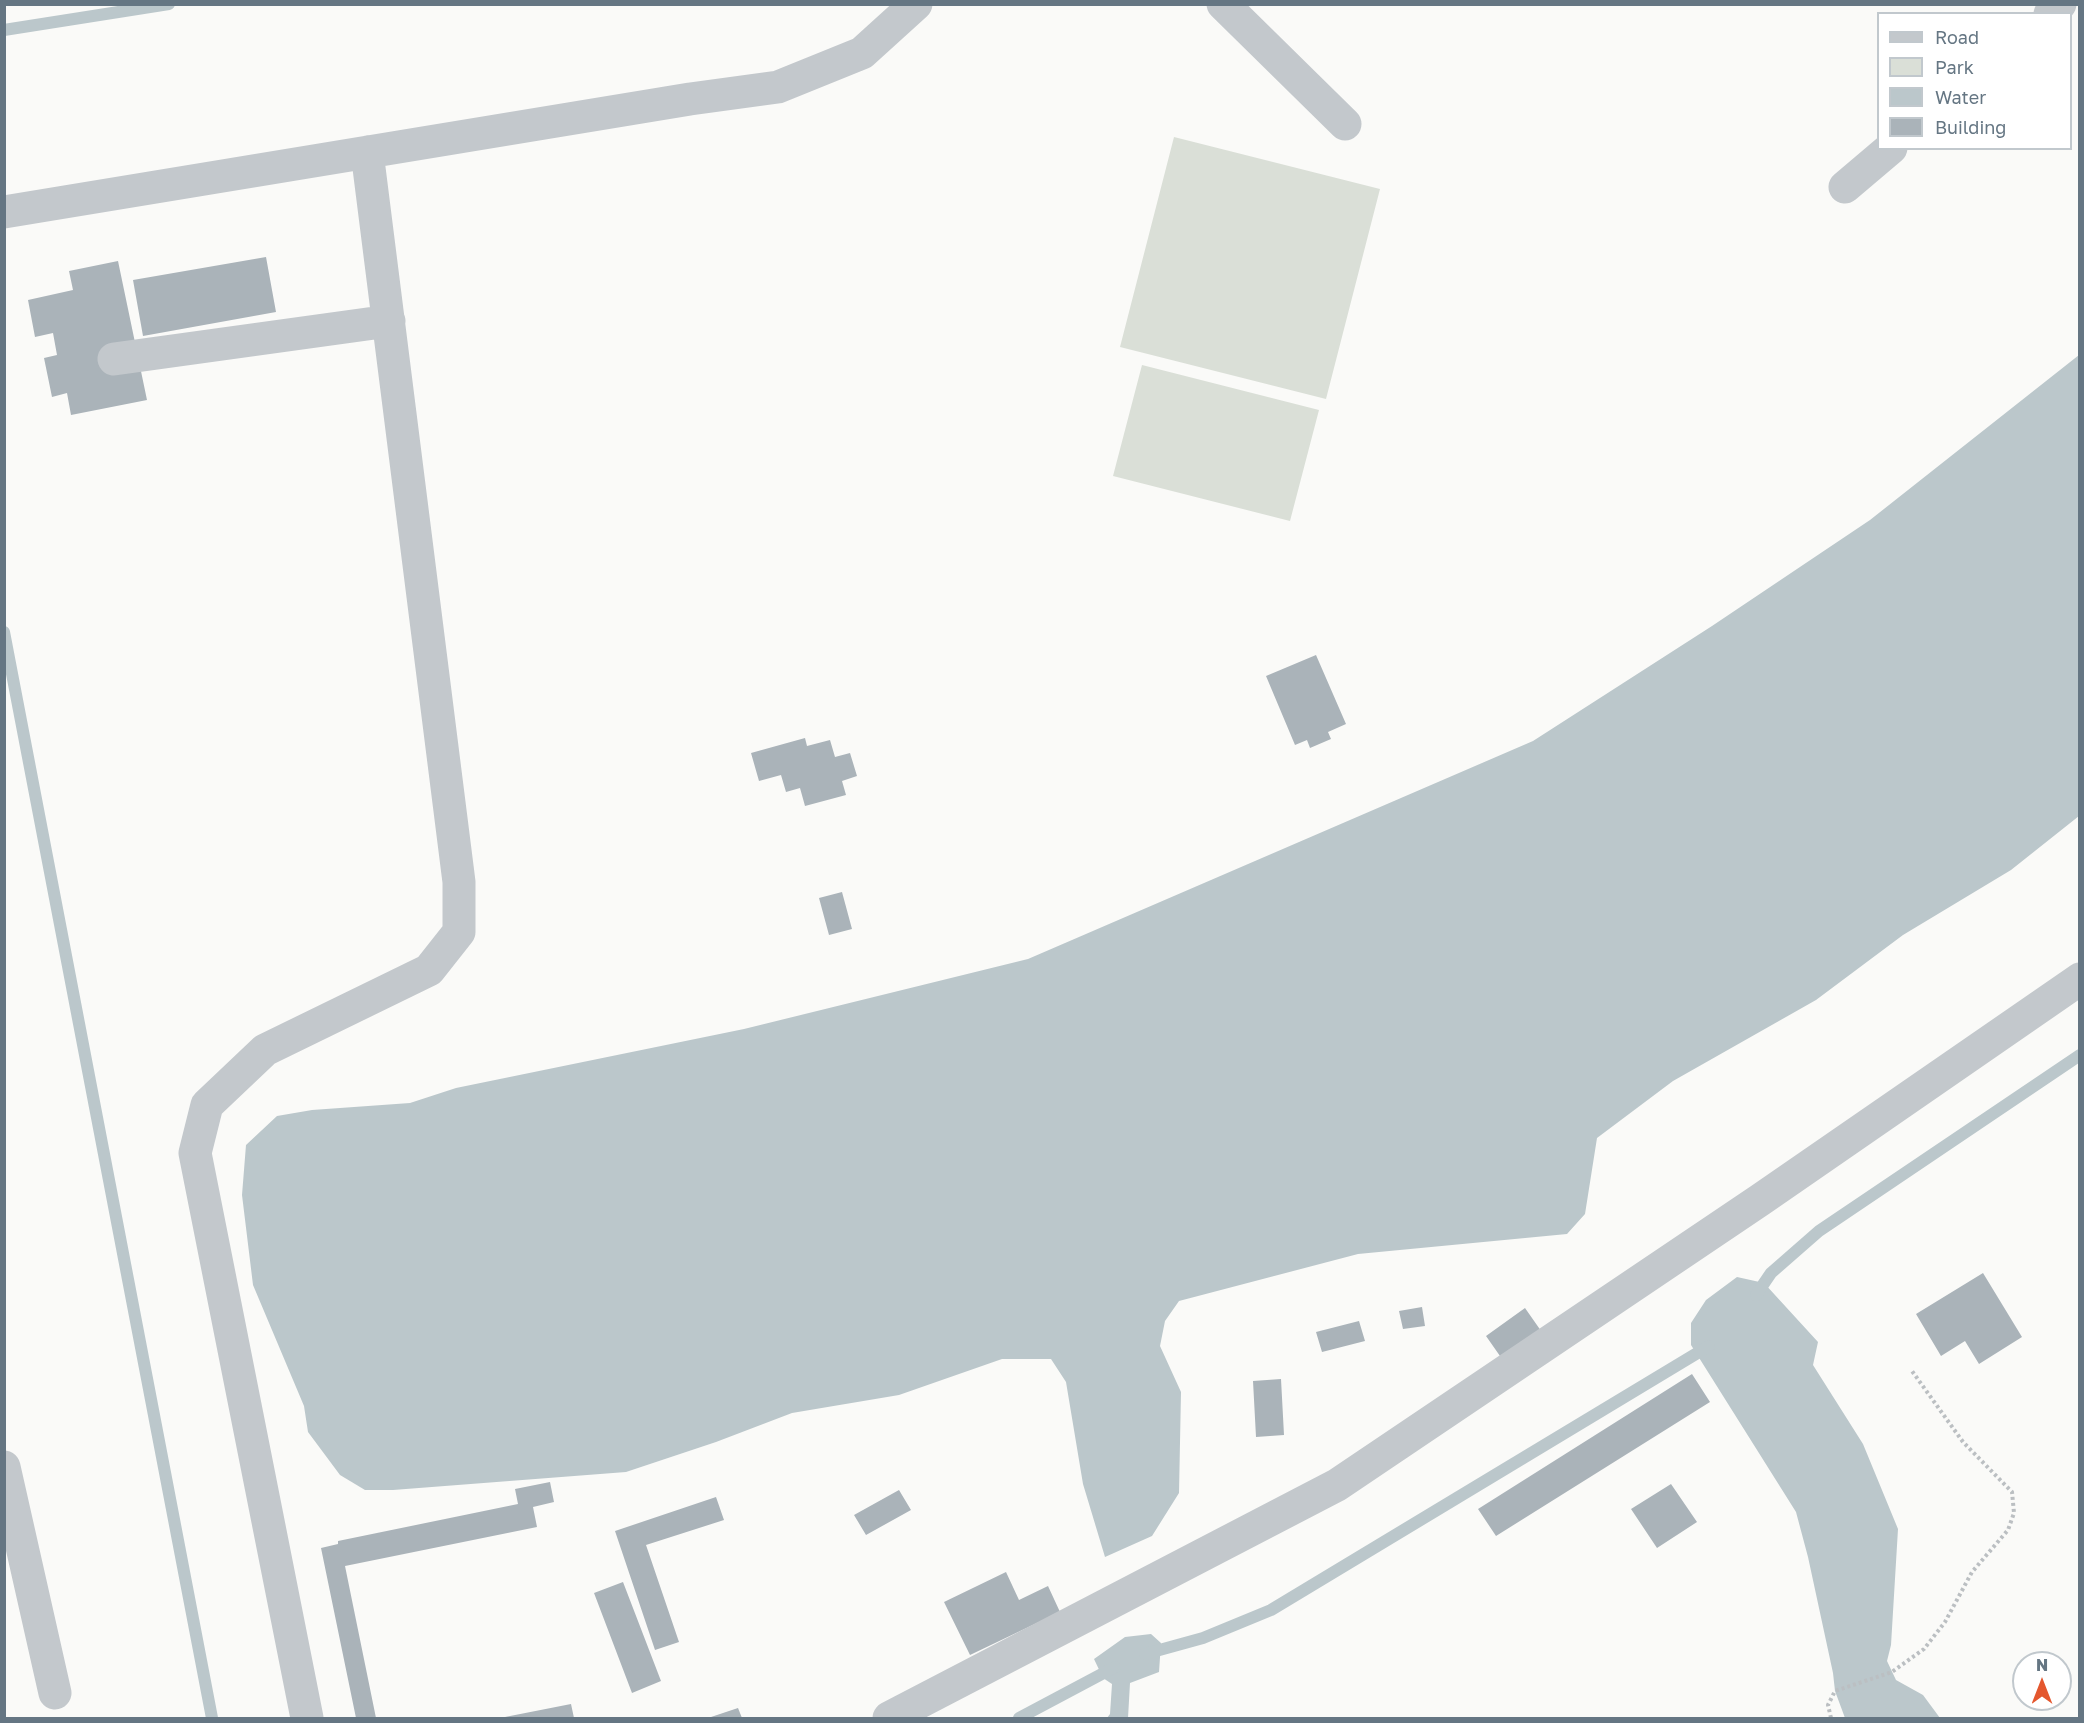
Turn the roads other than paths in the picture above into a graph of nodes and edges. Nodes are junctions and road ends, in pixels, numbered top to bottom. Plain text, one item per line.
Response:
1 (916, 4) edge
2 (1223, 4) edge
3 (1345, 124) dead end
4 (1889, 150) edge
5 (367, 152) junction
6 (1845, 187) dead end
7 (4, 212) edge
8 (388, 321) junction
9 (114, 359) dead end
10 (2079, 979) edge
11 (4, 1467) edge
12 (55, 1693) dead end
13 (307, 1719) edge
14 (889, 1719) edge

1 - 5 street
2 - 3 street
4 - 6 street
5 - 7 street
5 - 8 street
8 - 9 street
8 - 13 street
10 - 14 street
11 - 12 street

